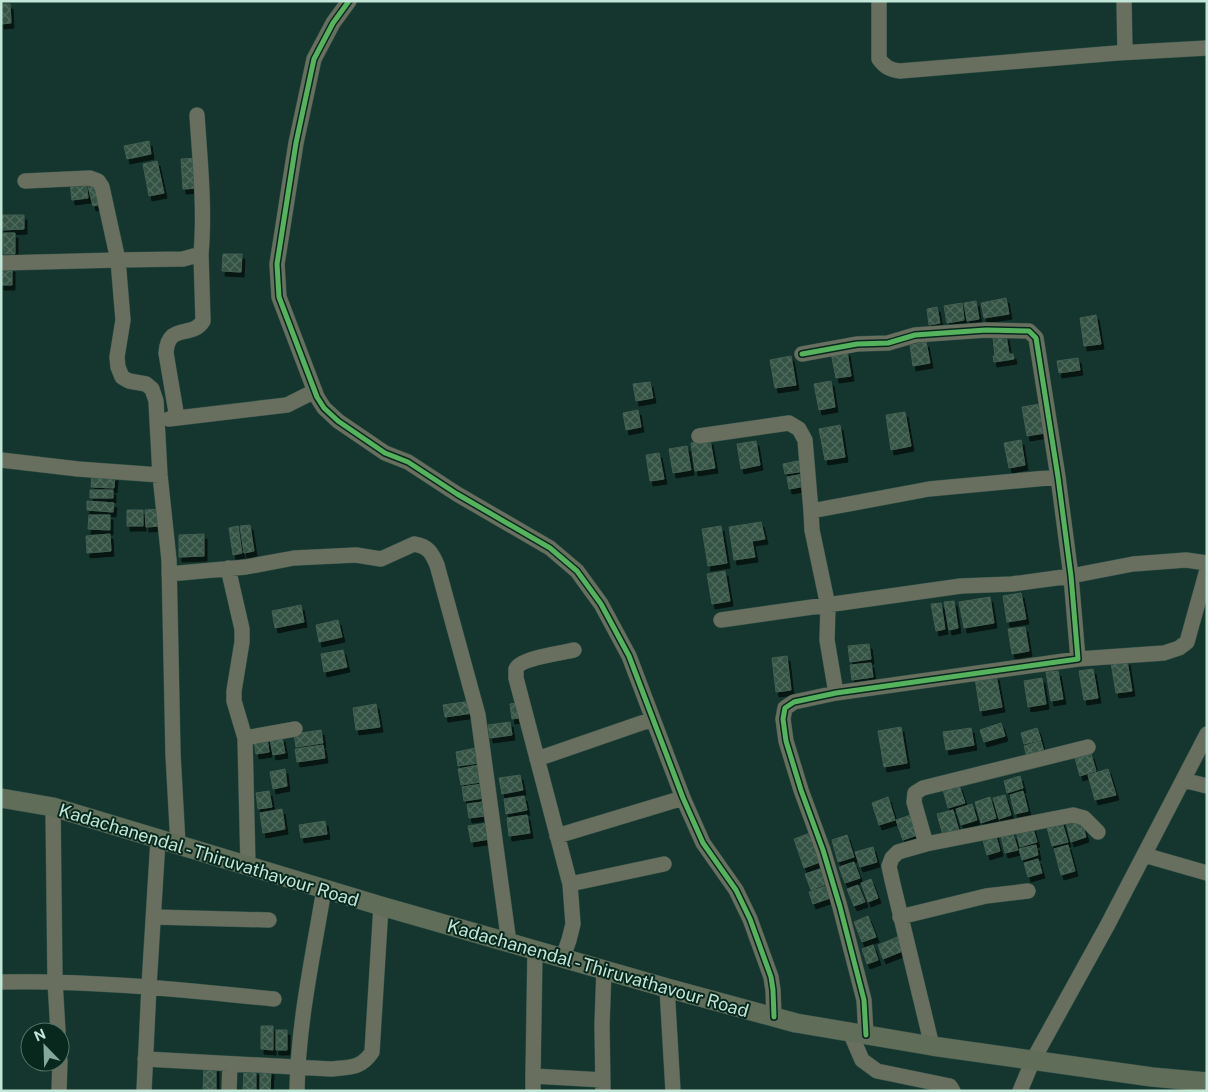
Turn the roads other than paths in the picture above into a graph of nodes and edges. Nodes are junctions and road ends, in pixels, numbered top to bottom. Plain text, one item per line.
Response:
1 (349, 1) edge
2 (1124, 1) edge
3 (882, 2) edge
4 (1207, 48) edge
5 (1125, 52) junction
6 (198, 114) dead end
7 (25, 180) dead end
8 (201, 254) junction
9 (118, 260) junction
10 (1, 263) edge
11 (802, 354) dead end
12 (315, 391) junction
13 (177, 418) junction
14 (157, 420) junction
15 (699, 436) dead end
16 (1, 460) edge
17 (160, 475) junction
18 (1058, 477) junction
19 (811, 511) junction
20 (1207, 563) edge
21 (228, 568) junction
22 (1207, 570) edge
23 (169, 574) junction
24 (1071, 576) junction
25 (828, 606) junction
26 (721, 620) dead end
27 (574, 650) dead end
28 (1078, 659) junction
29 (836, 693) junction
30 (653, 719) junction
31 (295, 729) dead end
32 (1207, 734) edge
33 (245, 738) junction
34 (1088, 747) dead end
35 (538, 758) junction
36 (1183, 780) junction
37 (1207, 786) edge
38 (1, 798) edge
39 (683, 798) junction
40 (53, 807) junction
41 (1098, 832) dead end
42 (557, 836) junction
43 (158, 840) junction
44 (926, 844) junction
45 (178, 845) junction
46 (1144, 855) junction
47 (664, 864) dead end
48 (248, 866) junction
49 (1207, 873) edge
50 (570, 884) junction
51 (324, 889) junction
52 (1028, 891) dead end
53 (381, 906) junction
54 (154, 917) junction
55 (900, 917) junction
56 (269, 920) dead end
57 (510, 943) junction
58 (535, 950) junction
59 (563, 957) junction
60 (604, 970) junction
61 (55, 981) junction
62 (1, 982) edge
63 (149, 986) junction
64 (667, 988) junction
65 (274, 999) dead end
66 (774, 1017) junction
67 (57, 1022) edge
68 (858, 1033) junction
69 (932, 1046) junction
70 (145, 1059) junction
71 (1033, 1060) junction
72 (230, 1064) junction
73 (297, 1067) junction
74 (60, 1072) edge
75 (1207, 1082) edge
76 (533, 1084) edge
77 (603, 1086) edge
78 (59, 1091) edge
79 (144, 1091) edge
80 (229, 1091) edge
81 (297, 1091) edge
82 (674, 1091) edge
83 (953, 1091) edge
84 (1020, 1091) edge

1 - 12 street
2 - 5 street
3 - 5 street
4 - 5 street
6 - 8 street
7 - 9 street
8 - 9 street
8 - 13 street
9 - 10 street
9 - 14 street
11 - 18 street
12 - 13 street
12 - 30 street
13 - 14 street
14 - 17 street
15 - 19 street
16 - 17 street
17 - 23 street
18 - 19 street
18 - 24 street
19 - 25 street
20 - 24 street
21 - 23 street
21 - 33 street
21 - 57 street
22 - 28 street
23 - 45 street
24 - 25 street
24 - 28 street
25 - 26 street
25 - 29 street
27 - 35 street
28 - 29 street
29 - 68 street
30 - 35 street
30 - 39 street
31 - 33 street
32 - 36 street
33 - 48 street
34 - 44 street
35 - 42 street
36 - 37 street
36 - 46 street
38 - 40 main road, Kadachanendal - Thiruvathavour Road
39 - 42 street
39 - 66 street
40 - 43 main road, Kadachanendal - Thiruvathavour Road
40 - 61 street
41 - 44 street
42 - 50 street
43 - 45 main road, Kadachanendal - Thiruvathavour Road
43 - 54 street
44 - 55 street
45 - 48 main road, Kadachanendal - Thiruvathavour Road
46 - 49 street
46 - 71 street
47 - 50 street
48 - 51 main road, Kadachanendal - Thiruvathavour Road
50 - 59 street
51 - 53 main road, Kadachanendal - Thiruvathavour Road
51 - 73 street
52 - 55 street
53 - 57 main road, Kadachanendal - Thiruvathavour Road
53 - 73 street
54 - 56 street
54 - 63 street
55 - 69 street
57 - 58 main road, Kadachanendal - Thiruvathavour Road
58 - 59 main road, Kadachanendal - Thiruvathavour Road
58 - 76 street
59 - 60 main road, Kadachanendal - Thiruvathavour Road
60 - 64 main road, Kadachanendal - Thiruvathavour Road
60 - 77 street
61 - 62 street
61 - 63 street
61 - 67 street
63 - 65 street
63 - 70 street
64 - 66 main road, Kadachanendal - Thiruvathavour Road
64 - 82 street
66 - 68 main road, Kadachanendal - Thiruvathavour Road
68 - 69 main road, Kadachanendal - Thiruvathavour Road
68 - 83 street
69 - 71 main road, Kadachanendal - Thiruvathavour Road
70 - 72 street
70 - 79 street
71 - 75 main road, Kadachanendal - Thiruvathavour Road
71 - 84 street
72 - 73 street
72 - 80 street
73 - 81 street
74 - 78 street
76 - 77 street

